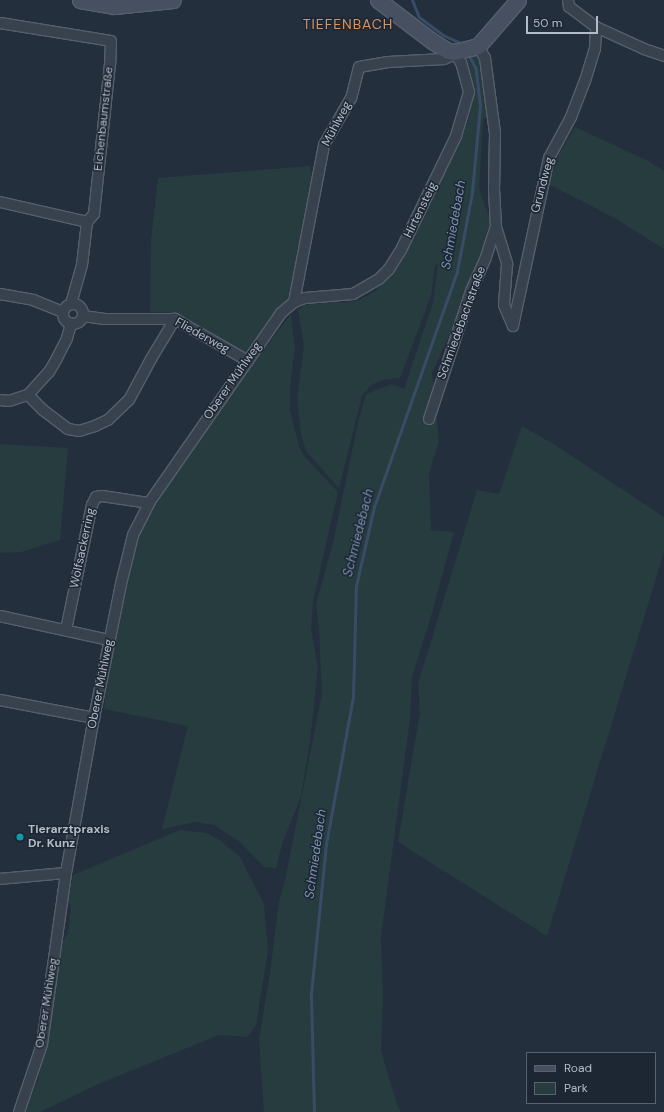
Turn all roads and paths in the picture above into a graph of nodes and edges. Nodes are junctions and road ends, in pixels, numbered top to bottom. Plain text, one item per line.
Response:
1 (80, 0) edge
2 (173, 0) edge
3 (378, 0) edge
4 (518, 0) edge
5 (568, 0) edge
6 (0, 23) edge
7 (596, 28) junction
8 (467, 49) junction
9 (664, 56) edge
10 (0, 202) edge
11 (87, 222) junction
12 (496, 227) junction
13 (0, 294) edge
14 (294, 302) junction
15 (72, 304) junction
16 (62, 312) junction
17 (82, 316) junction
18 (175, 319) junction
19 (71, 324) junction
20 (513, 326) joint
21 (248, 362) junction
22 (28, 395) junction
23 (0, 400) edge
24 (429, 419) dead end
25 (149, 503) junction
26 (0, 616) edge
27 (66, 630) junction
28 (109, 640) junction
29 (0, 700) edge
30 (94, 718) junction
31 (66, 873) junction
32 (0, 879) edge
33 (19, 1112) edge

1 - 2 main road
3 - 8 main road
4 - 8 main road
5 - 7 street
6 - 11 street, Eichenbaumstraße
7 - 9 street
7 - 20 street, Grundweg
8 - 12 street, Schmiedebachstraße
8 - 14 street, Hirtensteig
8 - 14 street, Mühlweg
10 - 11 street
11 - 15 street, Eichenbaumstraße
12 - 20 street, Schmiedebachstraße
12 - 24 street, Schmiedebachstraße
13 - 16 street
14 - 21 street, Oberer Mühlweg
15 - 16 street
15 - 17 street
16 - 19 street
17 - 18 street, Fliederweg
17 - 19 street
18 - 21 street, Fliederweg
18 - 22 street
19 - 22 street
21 - 25 street, Oberer Mühlweg
22 - 23 street
25 - 27 street, Wolfsackerring
25 - 28 street, Oberer Mühlweg
26 - 27 street
27 - 28 street
28 - 30 street, Oberer Mühlweg
29 - 30 street
30 - 31 street, Oberer Mühlweg
31 - 32 street
31 - 33 street, Oberer Mühlweg

